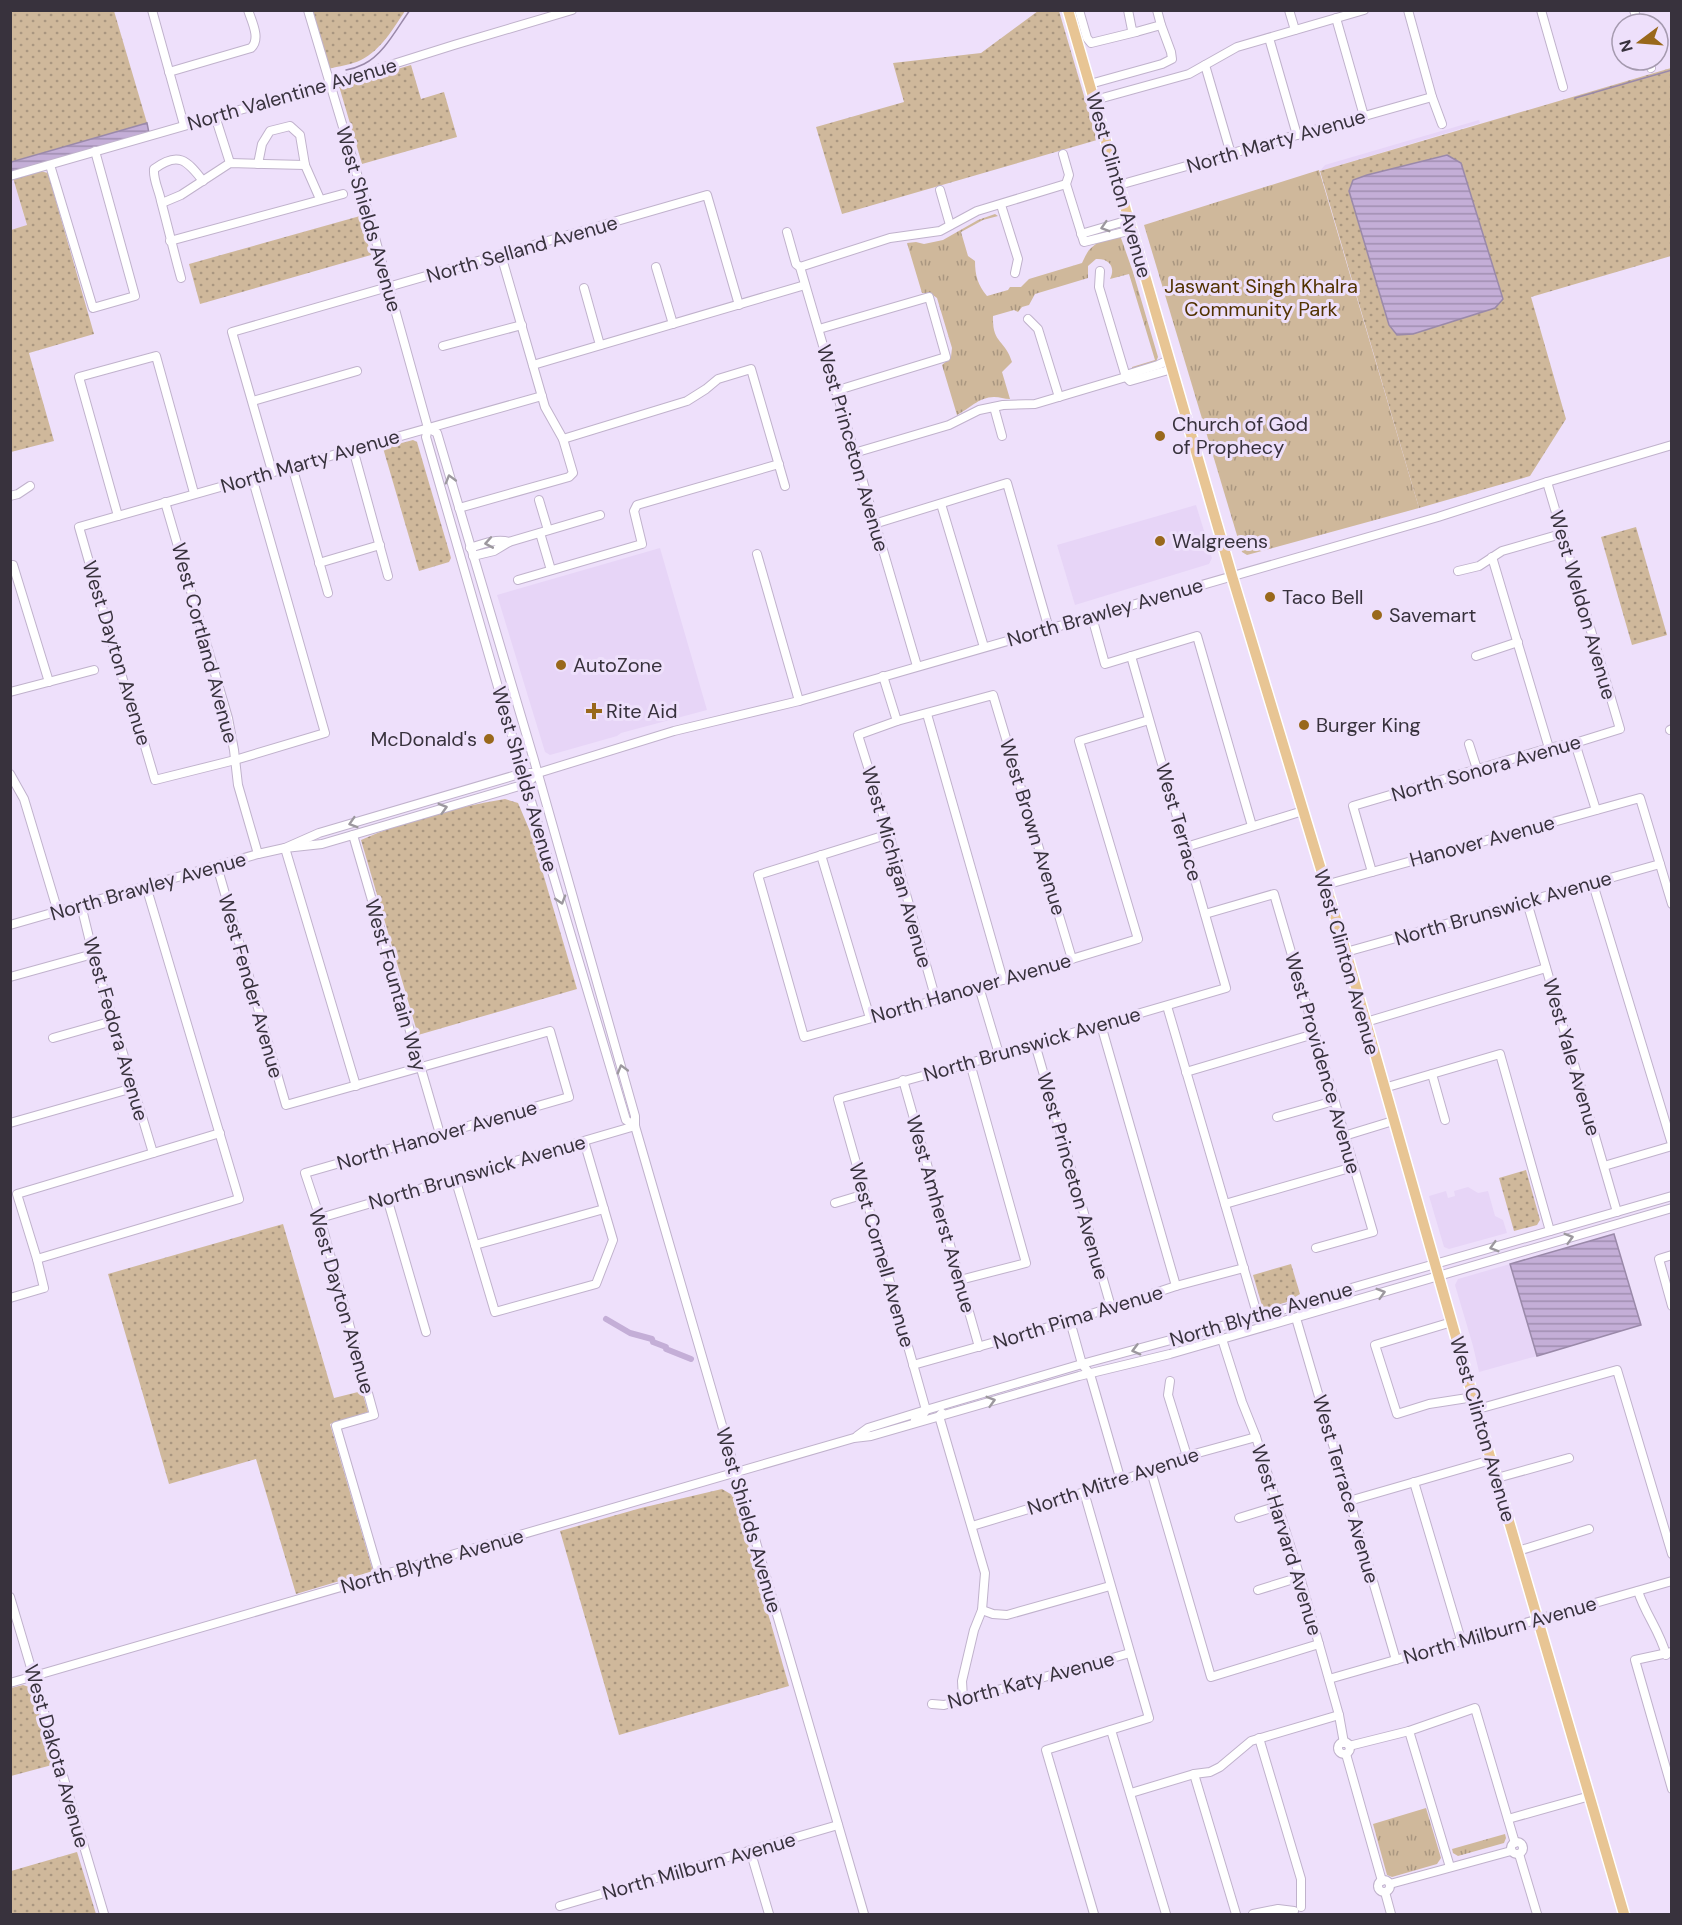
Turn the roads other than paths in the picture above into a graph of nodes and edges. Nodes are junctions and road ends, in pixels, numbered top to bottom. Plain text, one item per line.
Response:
1 (152, 10) edge
2 (248, 10) edge
3 (308, 10) edge
4 (572, 10) edge
5 (1068, 10) edge
6 (1079, 10) edge
7 (1128, 10) edge
8 (1157, 10) edge
9 (1289, 10) edge
10 (1364, 10) edge
11 (1408, 10) edge
12 (1541, 10) edge
13 (1336, 18) junction
14 (1161, 25) junction
15 (1295, 30) junction
16 (1136, 32) junction
17 (1269, 38) junction
18 (1205, 65) junction
19 (169, 72) junction
20 (330, 84) junction
21 (1090, 84) junction
22 (1563, 87) dead end
23 (1432, 97) junction
24 (1095, 100) junction
25 (1364, 116) junction
26 (215, 117) junction
27 (1442, 124) dead end
28 (184, 125) junction
29 (1297, 135) junction
30 (95, 152) junction
31 (1063, 154) dead end
32 (1231, 154) junction
33 (230, 163) junction
34 (258, 164) junction
35 (50, 165) junction
36 (305, 165) junction
37 (10, 176) edge
38 (202, 181) junction
39 (1066, 184) junction
40 (1119, 185) junction
41 (940, 190) dead end
42 (343, 194) dead end
43 (320, 199) junction
44 (162, 203) junction
45 (1001, 205) junction
46 (950, 225) junction
47 (1130, 225) junction
48 (787, 232) dead end
49 (170, 241) junction
50 (501, 255) junction
51 (656, 267) dead end
52 (800, 267) junction
53 (1100, 271) dead end
54 (1015, 273) dead end
55 (181, 278) dead end
56 (805, 285) junction
57 (389, 287) junction
58 (584, 288) dead end
59 (740, 305) junction
60 (1028, 319) dead end
61 (673, 324) junction
62 (522, 325) junction
63 (819, 329) junction
64 (600, 345) junction
65 (443, 346) dead end
66 (1170, 364) junction
67 (533, 365) junction
68 (357, 371) dead end
69 (1126, 377) junction
70 (835, 391) junction
71 (542, 396) junction
72 (1059, 397) junction
73 (253, 401) junction
74 (994, 407) junction
75 (428, 428) junction
76 (1002, 436) dead end
77 (563, 439) junction
78 (1671, 445) edge
79 (352, 449) junction
80 (854, 453) junction
81 (779, 464) junction
82 (292, 466) junction
83 (272, 471) junction
84 (252, 477) junction
85 (1547, 482) junction
86 (30, 486) dead end
87 (785, 486) dead end
88 (194, 493) junction
89 (10, 496) edge
90 (539, 500) dead end
91 (165, 502) junction
92 (941, 504) junction
93 (459, 508) junction
94 (600, 515) dead end
95 (118, 516) junction
96 (874, 524) junction
97 (79, 527) joint
98 (544, 532) junction
99 (1561, 534) junction
100 (380, 545) junction
101 (471, 552) junction
102 (757, 554) dead end
103 (1492, 557) junction
104 (319, 563) junction
105 (12, 565) edge
106 (464, 566) junction
107 (551, 570) junction
108 (1458, 571) dead end
109 (388, 576) dead end
110 (1232, 576) junction
111 (518, 580) dead end
112 (328, 593) dead end
113 (490, 615) junction
114 (1092, 616) junction
115 (1049, 629) junction
116 (483, 631) junction
117 (1518, 642) junction
118 (984, 647) junction
119 (1131, 656) junction
120 (1476, 656) dead end
121 (505, 663) junction
122 (917, 666) junction
123 (94, 670) dead end
124 (883, 676) junction
125 (49, 682) junction
126 (10, 692) edge
127 (799, 701) junction
128 (927, 714) junction
129 (1149, 720) junction
130 (897, 721) junction
131 (1620, 729) joint
132 (1575, 743) junction
133 (1469, 744) dead end
134 (1549, 748) junction
135 (235, 759) junction
136 (1477, 769) junction
137 (523, 773) junction
138 (538, 773) junction
139 (10, 774) edge
140 (526, 784) junction
141 (426, 801) junction
142 (1596, 810) junction
143 (1303, 811) junction
144 (1252, 826) junction
145 (375, 828) junction
146 (889, 834) junction
147 (353, 835) junction
148 (1186, 847) junction
149 (285, 848) junction
150 (258, 854) junction
151 (821, 855) junction
152 (1660, 864) junction
153 (217, 866) junction
154 (1372, 872) junction
155 (1593, 884) junction
156 (1325, 885) junction
157 (146, 886) junction
158 (1527, 902) junction
159 (1671, 904) edge
160 (81, 905) junction
161 (58, 912) junction
162 (1205, 914) junction
163 (10, 925) edge
164 (1346, 952) junction
165 (93, 954) junction
166 (1072, 959) junction
167 (1546, 968) junction
168 (10, 977) edge
169 (1003, 980) junction
170 (979, 987) junction
171 (1226, 988) joint
172 (936, 1000) junction
173 (1167, 1006) junction
174 (870, 1018) junction
175 (113, 1021) junction
176 (1366, 1022) junction
177 (1101, 1024) junction
178 (1314, 1034) junction
179 (53, 1038) dead end
180 (1035, 1044) junction
181 (999, 1054) junction
182 (970, 1063) junction
183 (420, 1067) junction
184 (1186, 1072) junction
185 (1432, 1074) junction
186 (903, 1080) junction
187 (356, 1086) junction
188 (133, 1088) junction
189 (1383, 1088) junction
190 (838, 1099) joint
191 (1334, 1101) junction
192 (1277, 1118) dead end
193 (1445, 1120) dead end
194 (1393, 1121) junction
195 (10, 1124) edge
196 (635, 1126) junction
197 (220, 1133) junction
198 (440, 1134) junction
199 (1344, 1136) junction
200 (584, 1141) junction
201 (1671, 1145) edge
202 (153, 1153) junction
203 (1604, 1166) junction
204 (1353, 1167) junction
205 (305, 1173) joint
206 (455, 1178) junction
207 (864, 1194) junction
208 (1671, 1196) edge
209 (387, 1198) junction
210 (835, 1203) dead end
211 (1225, 1204) junction
212 (1671, 1208) edge
213 (604, 1209) junction
214 (1617, 1212) junction
215 (320, 1218) junction
216 (1550, 1231) junction
217 (475, 1245) junction
218 (1316, 1248) dead end
219 (1671, 1256) edge
220 (37, 1259) junction
221 (1434, 1264) junction
222 (1244, 1268) junction
223 (1438, 1276) junction
224 (960, 1280) junction
225 (1176, 1286) junction
226 (10, 1298) edge
227 (1671, 1306) edge
228 (1111, 1307) junction
229 (1258, 1317) junction
230 (1296, 1318) junction
231 (1070, 1321) junction
232 (1452, 1322) junction
233 (426, 1332) dead end
234 (1222, 1339) junction
235 (979, 1347) junction
236 (913, 1365) junction
237 (1086, 1369) junction
238 (1170, 1381) dead end
239 (1474, 1397) junction
240 (962, 1400) junction
241 (1478, 1409) junction
242 (926, 1410) junction
243 (939, 1416) junction
244 (905, 1426) junction
245 (1256, 1437) junction
246 (854, 1438) junction
247 (1187, 1456) junction
248 (1569, 1458) dead end
249 (1491, 1460) junction
250 (1151, 1471) junction
251 (735, 1473) junction
252 (1497, 1478) junction
253 (1121, 1481) junction
254 (1414, 1482) junction
255 (1084, 1492) junction
256 (1349, 1501) junction
257 (1278, 1506) junction
258 (1239, 1518) dead end
259 (972, 1526) junction
260 (1589, 1529) dead end
261 (1518, 1551) junction
262 (1671, 1554) edge
263 (380, 1577) junction
264 (1300, 1577) junction
265 (1671, 1581) edge
266 (1110, 1586) junction
267 (1258, 1590) dead end
268 (1638, 1591) junction
269 (10, 1597) edge
270 (982, 1610) junction
271 (1537, 1620) junction
272 (1461, 1640) junction
273 (1319, 1644) junction
274 (1130, 1653) junction
275 (1669, 1654) edge
276 (1396, 1660) junction
277 (33, 1676) junction
278 (1329, 1679) junction
279 (10, 1683) edge
280 (963, 1699) junction
281 (932, 1704) dead end
282 (1339, 1714) junction
283 (1111, 1730) junction
284 (1409, 1731) junction
285 (1259, 1738) junction
286 (1346, 1748) junction
287 (1194, 1774) junction
288 (1671, 1789) edge
289 (1131, 1793) junction
290 (1590, 1796) junction
291 (1508, 1819) junction
292 (838, 1825) junction
293 (1515, 1849) junction
294 (750, 1851) junction
295 (1450, 1868) junction
296 (1386, 1886) junction
297 (560, 1906) dead end
298 (1299, 1912) edge
299 (104, 1914) edge
300 (769, 1914) edge
301 (864, 1914) edge
302 (1094, 1914) edge
303 (1166, 1914) edge
304 (1236, 1914) edge
305 (1253, 1914) edge
306 (1391, 1914) edge
307 (1537, 1914) edge
308 (1624, 1914) edge

1 - 19 street
2 - 19 street
3 - 20 street, West Shields Avenue
4 - 20 street, North Valentine Avenue
5 - 21 main road, West Clinton Avenue
6 - 16 street
7 - 16 street
8 - 14 street
9 - 15 street
10 - 13 street
11 - 23 street
12 - 22 street
13 - 15 street
13 - 25 street
14 - 16 street
14 - 21 street
15 - 17 street
17 - 18 street
17 - 29 street
18 - 24 street
18 - 32 street
19 - 28 street
20 - 26 street, North Valentine Avenue
20 - 57 street, West Shields Avenue
21 - 24 main road, West Clinton Avenue
23 - 25 street, North Marty Avenue
23 - 27 street
24 - 40 main road, West Clinton Avenue
25 - 29 street, North Marty Avenue
26 - 28 street, North Valentine Avenue
26 - 33 street
28 - 30 street, North Valentine Avenue
29 - 32 street, North Marty Avenue
30 - 35 street, North Valentine Avenue
30 - 35 street
31 - 39 street
32 - 40 street, North Marty Avenue
33 - 34 street
33 - 38 street
34 - 36 street
34 - 36 street
35 - 37 street, North Valentine Avenue
36 - 43 street
38 - 44 street
38 - 44 street
39 - 45 street
39 - 47 street
40 - 47 main road, West Clinton Avenue
41 - 46 street
42 - 43 street
43 - 49 street
44 - 49 street
45 - 46 street
45 - 54 street
46 - 52 street
47 - 66 main road, West Clinton Avenue
48 - 52 street, West Princeton Avenue
49 - 55 street
50 - 57 street, North Selland Avenue
50 - 59 street, North Selland Avenue
50 - 62 street
51 - 61 street
52 - 56 street, West Princeton Avenue
53 - 69 street
56 - 59 street
56 - 63 street, West Princeton Avenue
57 - 73 street, North Selland Avenue
57 - 75 street, West Shields Avenue
58 - 64 street
59 - 61 street
60 - 72 street
61 - 64 street
62 - 65 street
62 - 67 street
63 - 70 street, West Princeton Avenue
63 - 70 street
64 - 67 street
66 - 69 street
66 - 110 main road, West Clinton Avenue
67 - 71 street
68 - 73 street
69 - 72 street
70 - 80 street, West Princeton Avenue
71 - 75 street, North Marty Avenue
71 - 77 street
72 - 74 street
73 - 83 street
74 - 76 street
74 - 80 street
75 - 79 street, North Marty Avenue
93 -> 75 street, West Shields Avenue
75 - 106 street, West Shields Avenue
77 - 81 street
77 - 93 street
78 - 85 street, North Brawley Avenue
79 - 82 street, North Marty Avenue
79 - 100 street
80 - 96 street, West Princeton Avenue
81 - 87 street
81 - 107 street
82 - 83 street, North Marty Avenue
82 - 104 street
83 - 84 street, North Marty Avenue
84 - 88 street, North Marty Avenue
84 - 135 street
85 - 99 street, West Weldon Avenue
85 - 110 street, North Brawley Avenue
86 - 89 street
88 - 91 street, North Marty Avenue
88 - 95 street
90 - 98 street
91 - 95 street, North Marty Avenue
91 - 135 street, West Cortland Avenue
92 - 96 street
92 - 115 street
92 - 118 street
93 - 101 street, West Shields Avenue
94 - 98 street
95 - 97 street, North Marty Avenue
96 - 122 street, West Princeton Avenue
97 - 135 street, West Dayton Avenue
98 - 101 street
98 - 107 street
99 - 103 street
99 - 131 street, West Weldon Avenue
100 - 104 street
100 - 109 street
101 - 113 street, West Shields Avenue
102 - 127 street
103 - 108 street
103 - 117 street
104 - 112 street
105 - 125 street
106 - 113 street
106 - 116 street, West Shields Avenue
107 - 111 street
110 - 114 street, North Brawley Avenue
110 - 143 main road, West Clinton Avenue
113 - 121 street, West Shields Avenue
114 - 115 street, North Brawley Avenue
114 - 119 street
115 - 118 street, North Brawley Avenue
116 - 121 street
116 - 137 street, West Shields Avenue
117 - 120 street
117 - 134 street
118 - 122 street, North Brawley Avenue
119 - 129 street, West Terrace
119 - 144 street
121 - 138 street, West Shields Avenue
122 - 124 street, North Brawley Avenue
123 - 125 street
124 - 127 street, North Brawley Avenue
124 - 130 street
125 - 126 street
127 - 138 street, North Brawley Avenue
128 - 130 street
128 - 166 street, West Brown Avenue
128 - 169 street
129 - 148 street, West Terrace
129 - 166 street, North Hanover Avenue
130 - 146 street, West Michigan Avenue
131 - 132 street, North Sonora Avenue
132 - 134 street, North Sonora Avenue
132 - 142 street
133 - 136 street
134 - 136 street, North Sonora Avenue
135 - 150 street, West Cortland Avenue
136 - 154 street, North Sonora Avenue
137 - 138 street, North Brawley Avenue
137 - 140 street, West Shields Avenue
137 - 141 street, North Brawley Avenue
138 - 140 street, North Brawley Avenue
196 -> 138 street, West Shields Avenue
139 - 161 street
145 -> 140 street, North Brawley Avenue
140 -> 196 street, West Shields Avenue
141 - 145 street
141 -> 149 street, North Brawley Avenue
142 - 152 street, Hanover Avenue
142 - 154 street, Hanover Avenue
143 - 144 street
143 - 156 main road, West Clinton Avenue
144 - 148 street
145 - 147 street, North Brawley Avenue
146 - 151 street
146 - 172 street, West Michigan Avenue
147 - 149 street, North Brawley Avenue
147 - 183 street, West Fountain Way
148 - 162 street, West Terrace
149 - 150 street, North Brawley Avenue
149 - 187 street
150 - 153 street, North Brawley Avenue
151 - 174 street
151 - 174 street, North Hanover Avenue
152 - 155 street, North Brunswick Avenue
152 - 159 street
153 - 157 street, North Brawley Avenue
153 - 187 street, West Fender Avenue
154 - 156 street, Hanover Avenue
155 - 158 street, North Brunswick Avenue
155 - 201 street
156 - 164 main road, West Clinton Avenue
157 - 160 street, North Brawley Avenue
157 - 197 street
158 - 164 street, North Brunswick Avenue
158 - 167 street, West Yale Avenue
160 - 161 street, North Brawley Avenue
160 - 165 street, West Fedora Avenue
161 - 163 street, North Brawley Avenue
162 - 171 street, West Terrace
162 - 178 street, West Providence Avenue
164 - 176 main road, West Clinton Avenue
165 - 168 street
165 - 175 street, West Fedora Avenue
166 - 169 street, North Hanover Avenue
167 - 176 street
167 - 203 street, West Yale Avenue
169 - 170 street, North Hanover Avenue
170 - 172 street, North Hanover Avenue
170 - 181 street
171 - 173 street, North Brunswick Avenue
172 - 174 street, North Hanover Avenue
173 - 177 street, North Brunswick Avenue
173 - 184 street
175 - 179 street
175 - 188 street, West Fedora Avenue
176 - 189 main road, West Clinton Avenue
177 - 180 street, North Brunswick Avenue
177 - 225 street
178 - 184 street
178 - 191 street, West Providence Avenue
180 - 181 street, North Brunswick Avenue
180 - 228 street, West Princeton Avenue
181 - 182 street, North Brunswick Avenue
182 - 186 street, North Brunswick Avenue
182 - 224 street
183 - 187 street
183 - 198 street, West Fountain Way
183 - 198 street, North Hanover Avenue
184 - 211 street
185 - 189 street
185 - 193 street
185 - 216 street
186 - 190 street, North Brunswick Avenue
186 - 224 street, West Amherst Avenue
188 - 195 street
188 - 202 street, West Fedora Avenue
189 - 194 main road, West Clinton Avenue
190 - 207 street, West Cornell Avenue
191 - 192 street
191 - 199 street, West Providence Avenue
194 - 199 street
194 - 221 main road, West Clinton Avenue
196 - 200 street, North Brunswick Avenue
196 - 251 street, West Shields Avenue
197 - 202 street
197 - 220 street
198 - 205 street, North Hanover Avenue
199 - 204 street, West Providence Avenue
200 - 206 street, North Brunswick Avenue
200 - 213 street
201 - 203 street
202 - 220 street
203 - 214 street, West Yale Avenue
204 - 211 street
204 - 218 street, West Providence Avenue
205 - 215 street, West Dayton Avenue
206 - 209 street, North Brunswick Avenue
206 - 217 street
207 - 210 street
207 - 236 street, West Cornell Avenue
208 - 214 street, North Blythe Avenue
209 - 215 street, North Brunswick Avenue
209 - 233 street
211 - 222 street
223 -> 212 street, North Blythe Avenue
213 - 217 street
213 - 217 street
214 - 216 street, North Blythe Avenue
215 - 263 street, West Dayton Avenue
216 -> 221 street, North Blythe Avenue
219 - 227 street
220 - 226 street
221 - 223 main road, West Clinton Avenue
221 - 229 street, North Blythe Avenue
222 - 225 street, North Pima Avenue
222 - 229 street
230 -> 223 street, North Blythe Avenue
223 - 232 main road, West Clinton Avenue
224 - 235 street, West Amherst Avenue
225 - 228 street, North Pima Avenue
228 - 231 street, North Pima Avenue
229 -> 237 street, North Blythe Avenue
230 - 234 street, North Blythe Avenue
230 - 256 street, West Terrace Avenue
231 - 235 street, North Pima Avenue
231 - 237 street
232 - 239 main road, West Clinton Avenue
232 - 239 street
234 - 237 street, North Blythe Avenue
234 - 245 street, West Harvard Avenue
235 - 236 street, North Pima Avenue
236 - 242 street, West Cornell Avenue
237 - 240 street, North Blythe Avenue
243 -> 237 street, North Blythe Avenue
237 - 253 street
238 - 247 street
239 - 241 main road, West Clinton Avenue
240 - 242 street, North Blythe Avenue
240 - 243 street
241 - 249 main road, West Clinton Avenue
241 - 262 street
242 - 244 street
242 - 246 street, North Blythe Avenue
243 - 244 street, North Blythe Avenue
243 - 259 street
244 - 246 street, North Blythe Avenue
245 - 247 street, North Mitre Avenue
245 - 257 street, West Harvard Avenue
246 - 251 street, North Blythe Avenue
247 - 250 street, North Mitre Avenue
248 - 252 street
249 - 252 main road, West Clinton Avenue
249 - 254 street
250 - 253 street, North Mitre Avenue
250 - 273 street
251 - 263 street, North Blythe Avenue
251 - 292 street, West Shields Avenue
252 - 261 main road, West Clinton Avenue
253 - 255 street, North Mitre Avenue
254 - 256 street
254 - 272 street
255 - 259 street, North Mitre Avenue
255 - 266 street
256 - 276 street, West Terrace Avenue
257 - 258 street
257 - 264 street, West Harvard Avenue
259 - 270 street
260 - 261 street
261 - 271 main road, West Clinton Avenue
263 - 277 street, North Blythe Avenue
264 - 267 street
264 - 273 street, West Harvard Avenue
265 - 268 street, North Milburn Avenue
266 - 270 street
266 - 274 street
268 - 271 street, North Milburn Avenue
268 - 275 street
269 - 277 street, West Dakota Avenue
270 - 280 street
271 - 272 street, North Milburn Avenue
271 - 290 main road, West Clinton Avenue
272 - 276 street, North Milburn Avenue
273 - 278 street, West Harvard Avenue
274 - 280 street, North Katy Avenue
274 - 283 street
275 - 288 street
276 - 278 street, North Milburn Avenue
277 - 279 street, North Blythe Avenue
277 - 299 street, West Dakota Avenue
278 - 282 street, West Harvard Avenue
280 - 281 street, North Katy Avenue
282 - 285 street
282 - 286 street, West Harvard Avenue
283 - 289 street
283 - 302 street
284 - 286 street
284 - 291 street
284 - 295 street
285 - 287 street
285 - 298 street
286 - 296 street, West Harvard Avenue
287 - 289 street
287 - 304 street
289 - 303 street
290 - 291 street
290 - 308 main road, West Clinton Avenue
291 - 293 street
292 - 294 street, North Milburn Avenue
292 - 301 street, West Shields Avenue
293 - 295 street
293 - 307 street
294 - 297 street, North Milburn Avenue
294 - 300 street
295 - 296 street
296 - 306 street, West Harvard Avenue
298 - 305 street

